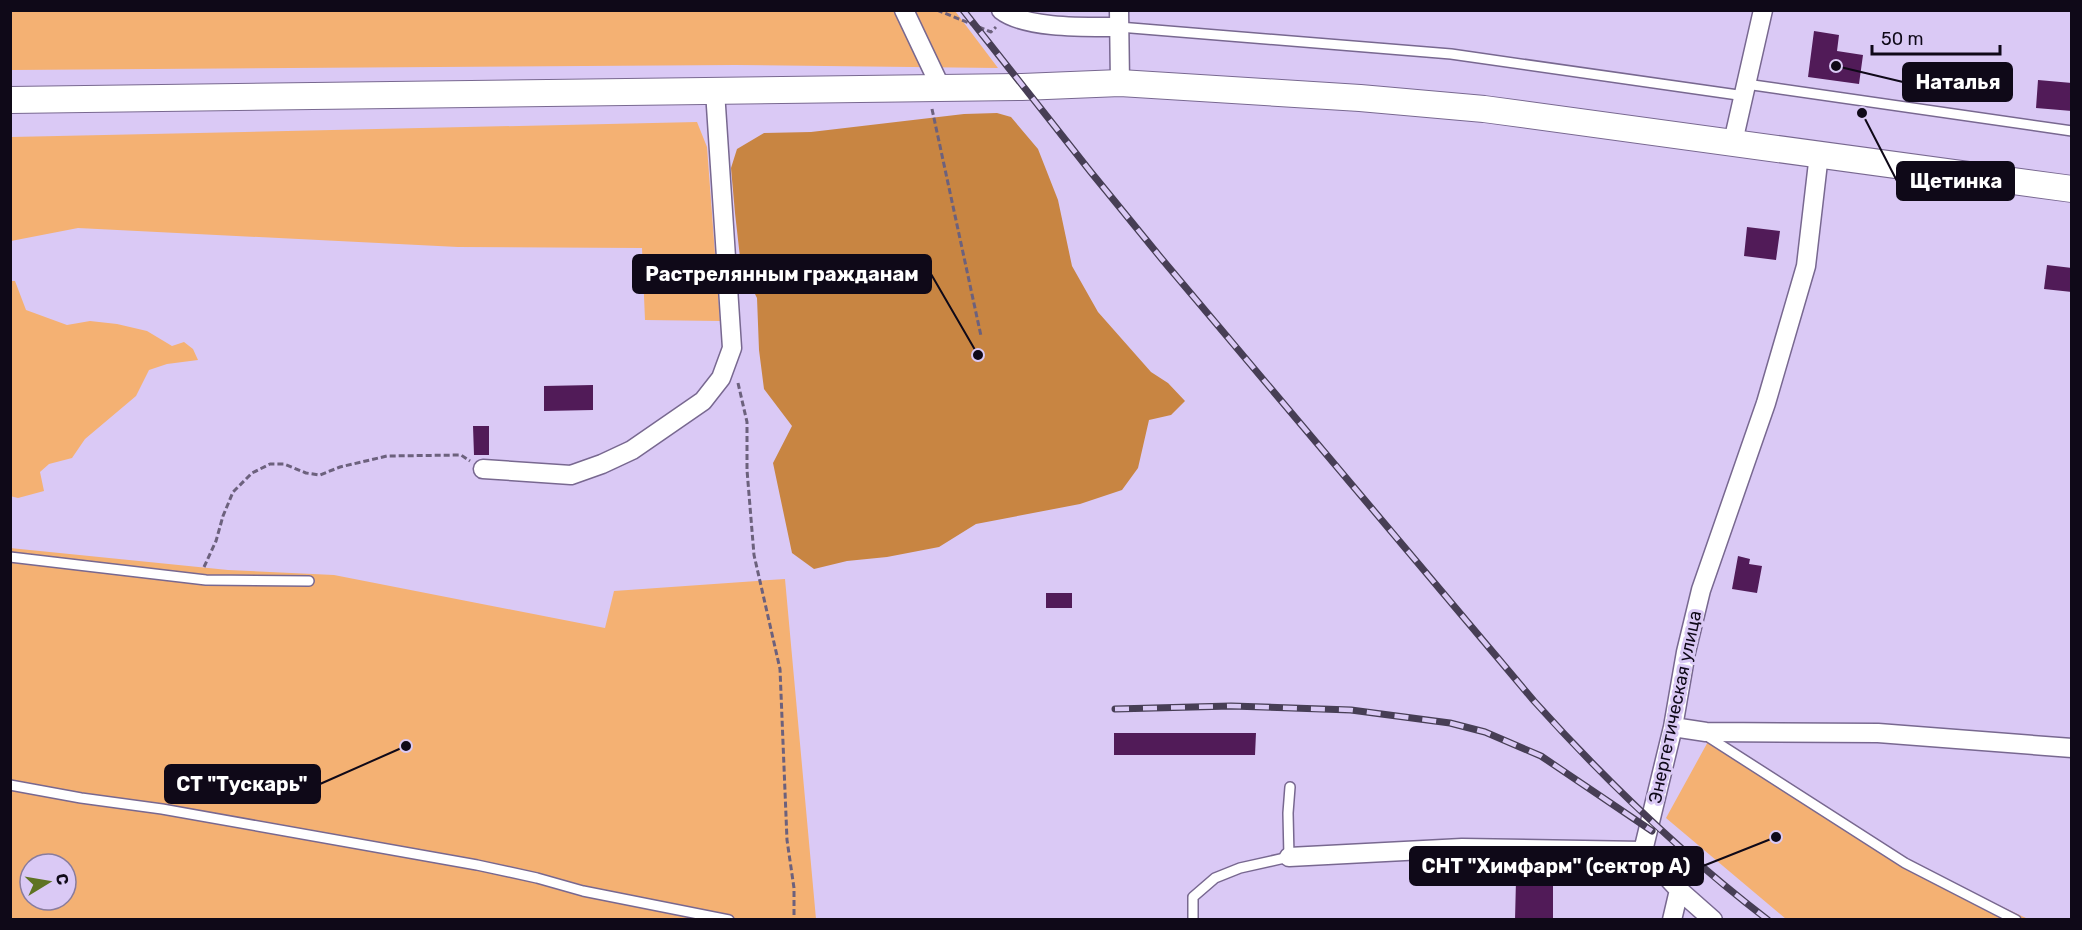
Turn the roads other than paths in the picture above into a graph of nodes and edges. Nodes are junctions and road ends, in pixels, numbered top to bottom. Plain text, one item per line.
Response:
1 (904, 10) edge
2 (1763, 10) edge
3 (1004, 13) edge
4 (1119, 19) edge
5 (1120, 83) junction
6 (934, 88) junction
7 (1745, 90) junction
8 (715, 91) junction
9 (10, 100) edge
10 (2072, 130) edge
11 (1733, 142) junction
12 (1820, 154) junction
13 (2072, 189) edge
14 (483, 469) road end
15 (10, 557) edge
16 (309, 581) dead end
17 (1673, 727) junction
18 (1706, 732) junction
19 (2072, 748) edge
20 (10, 785) edge
21 (1290, 787) dead end
22 (1643, 851) junction
23 (1288, 856) junction
24 (1679, 890) junction
25 (729, 920) edge
26 (1193, 920) edge
27 (1672, 920) edge
28 (1713, 920) edge
29 (2016, 920) edge

1 - 6 street
2 - 7 street
3 - 4 street
4 - 5 street
4 - 7 lane
5 - 6 main road
5 - 11 main road
6 - 8 main road
7 - 10 lane
7 - 11 street
8 - 9 main road
8 - 14 street
11 - 12 main road
12 - 13 main road
12 - 17 street, Энергетическая улица
15 - 16 lane
17 - 18 street
17 - 22 street, Энергетическая улица
18 - 19 street
18 - 29 lane
20 - 25 lane
21 - 23 lane
22 - 23 street
22 - 24 street
23 - 26 lane
24 - 27 street
24 - 28 street

